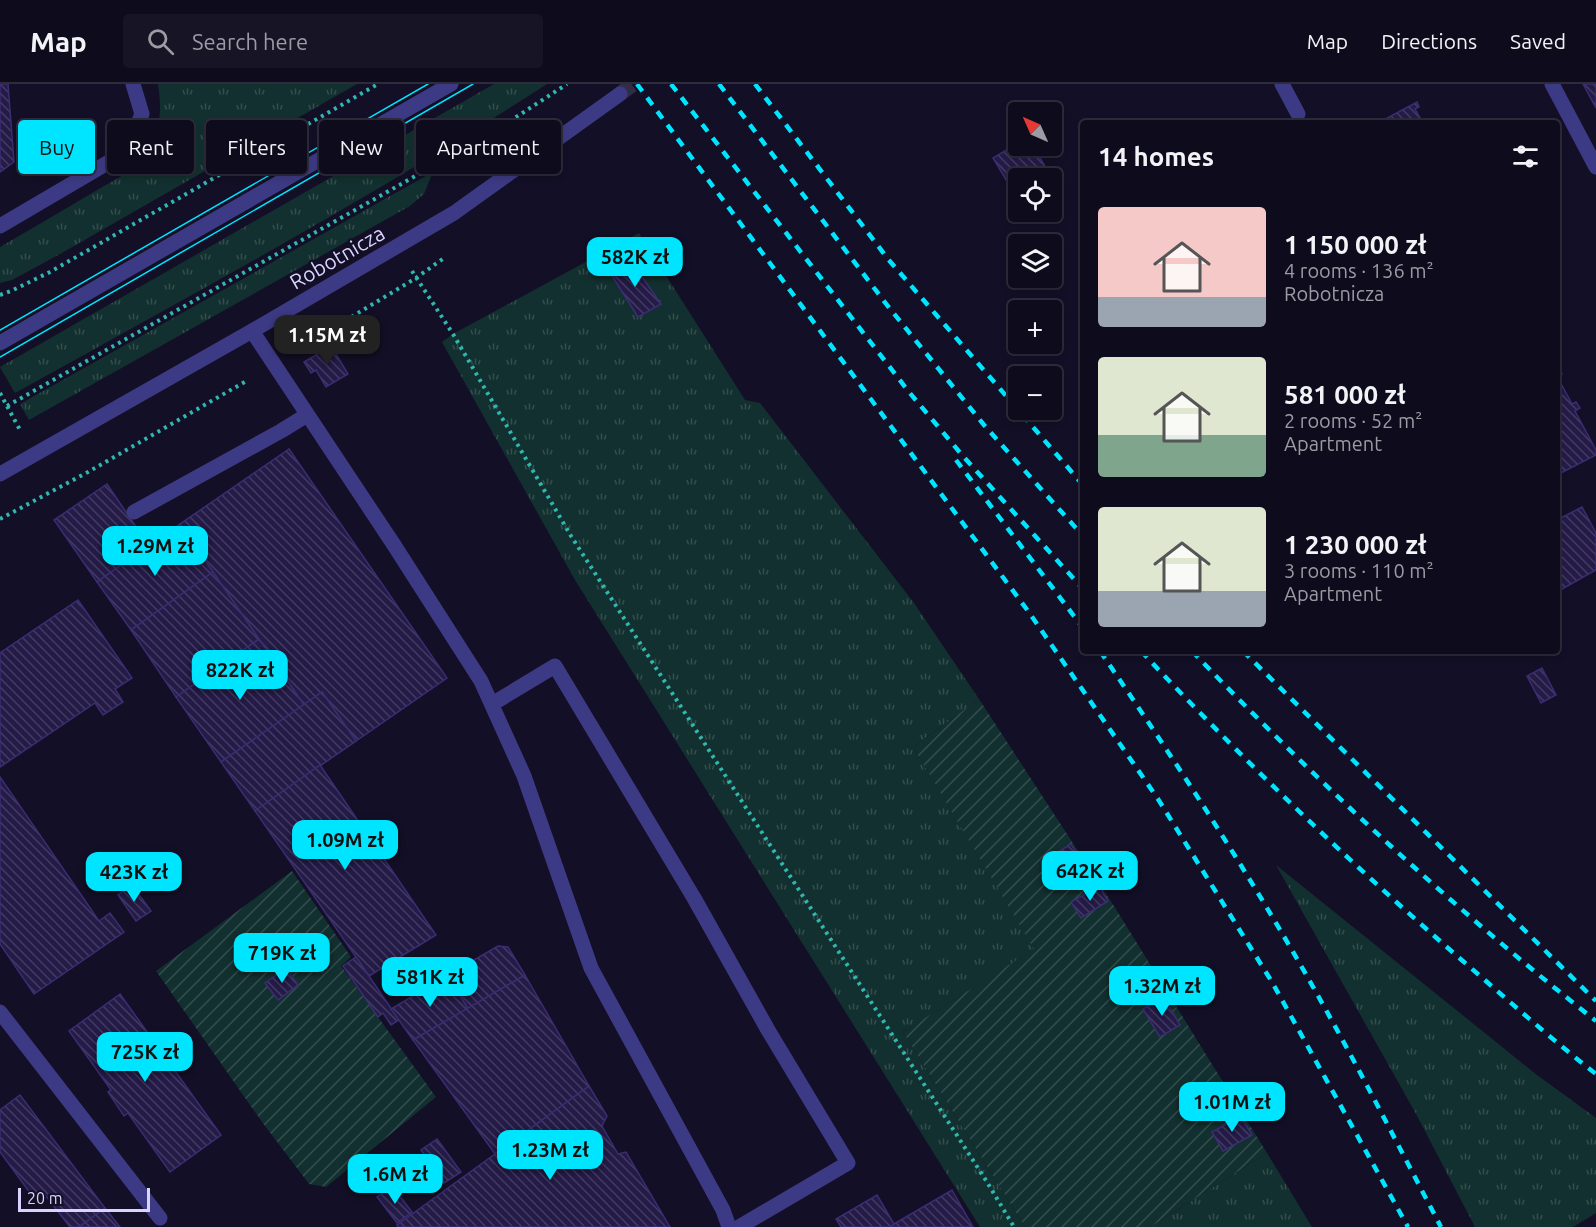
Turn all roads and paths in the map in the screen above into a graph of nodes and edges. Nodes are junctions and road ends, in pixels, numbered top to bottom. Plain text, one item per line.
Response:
1 (133, 84) edge
2 (378, 84) edge
3 (451, 84) edge
4 (567, 84) edge
5 (1282, 84) edge
6 (1552, 84) edge
7 (620, 93) tunnel mouth
8 (1298, 114) dead end
9 (1596, 167) edge
10 (0, 226) edge
11 (396, 248) junction
12 (0, 294) edge
13 (252, 331) junction
14 (0, 344) edge
15 (254, 376) dead end
16 (7, 406) dead end
17 (307, 415) junction
18 (0, 474) edge
19 (134, 512) dead end
20 (0, 519) edge
21 (492, 704) junction
22 (0, 1012) edge
23 (160, 1218) dead end
24 (729, 1227) edge
25 (739, 1227) edge
26 (1014, 1227) edge

1 - 10 street
2 - 12 path
3 - 14 street
4 - 16 path
5 - 8 street
6 - 9 street
7 - 11 street, Robotnicza
11 - 13 street, Robotnicza
11 - 26 path
13 - 17 street
13 - 18 street, Robotnicza
15 - 20 path
17 - 19 street
17 - 21 street
21 - 24 street
21 - 25 street
22 - 23 street

